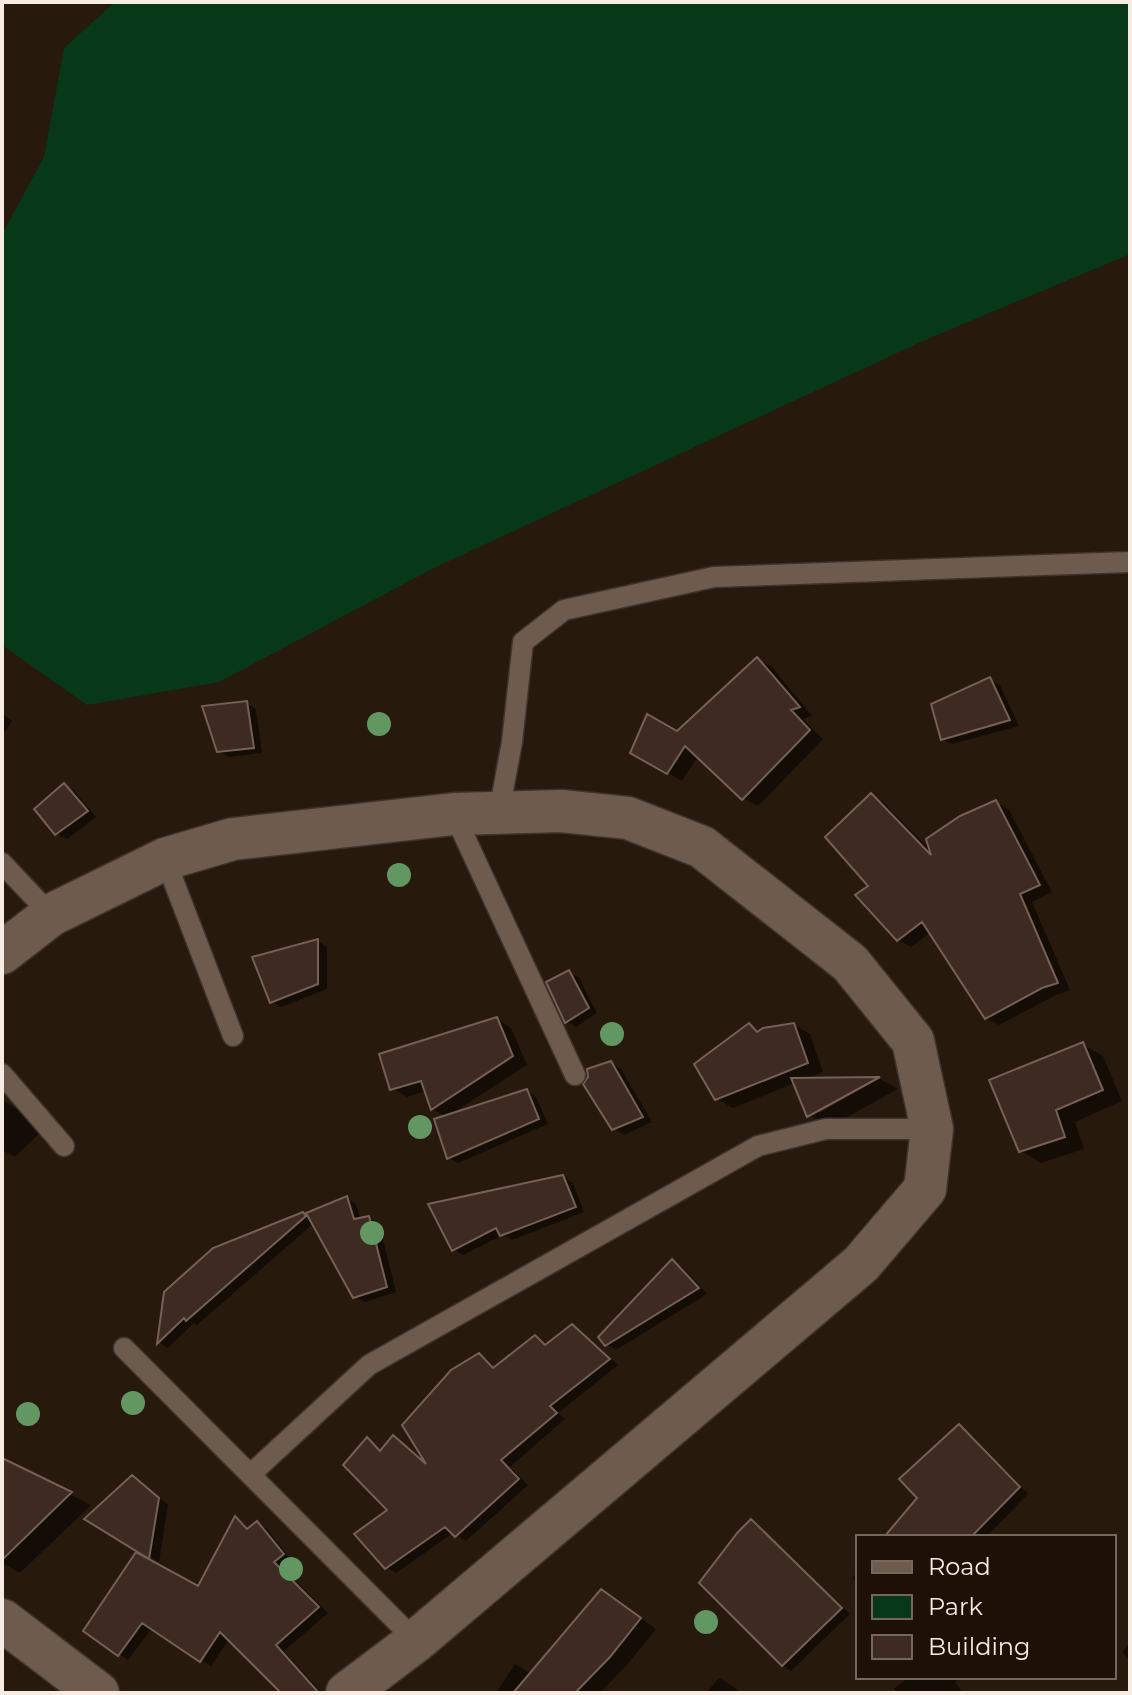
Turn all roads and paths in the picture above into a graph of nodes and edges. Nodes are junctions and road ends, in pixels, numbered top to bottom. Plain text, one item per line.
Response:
1 (1130, 562) edge
2 (499, 812) junction
3 (454, 814) junction
4 (165, 859) junction
5 (2, 863) edge
6 (51, 915) junction
7 (2, 953) edge
8 (233, 1036) dead end
9 (2, 1074) edge
10 (575, 1075) dead end
11 (932, 1129) junction
12 (64, 1146) dead end
13 (124, 1348) dead end
14 (251, 1474) junction
15 (2, 1620) edge
16 (416, 1641) junction
17 (98, 1693) edge
18 (347, 1693) edge

1 - 2 lane
2 - 3 street
2 - 11 street
3 - 4 street
3 - 10 lane
4 - 6 street
4 - 8 lane
5 - 6 lane
6 - 7 street
9 - 12 lane
11 - 14 lane
11 - 16 street
13 - 14 lane
14 - 16 lane
15 - 17 street
16 - 18 street

